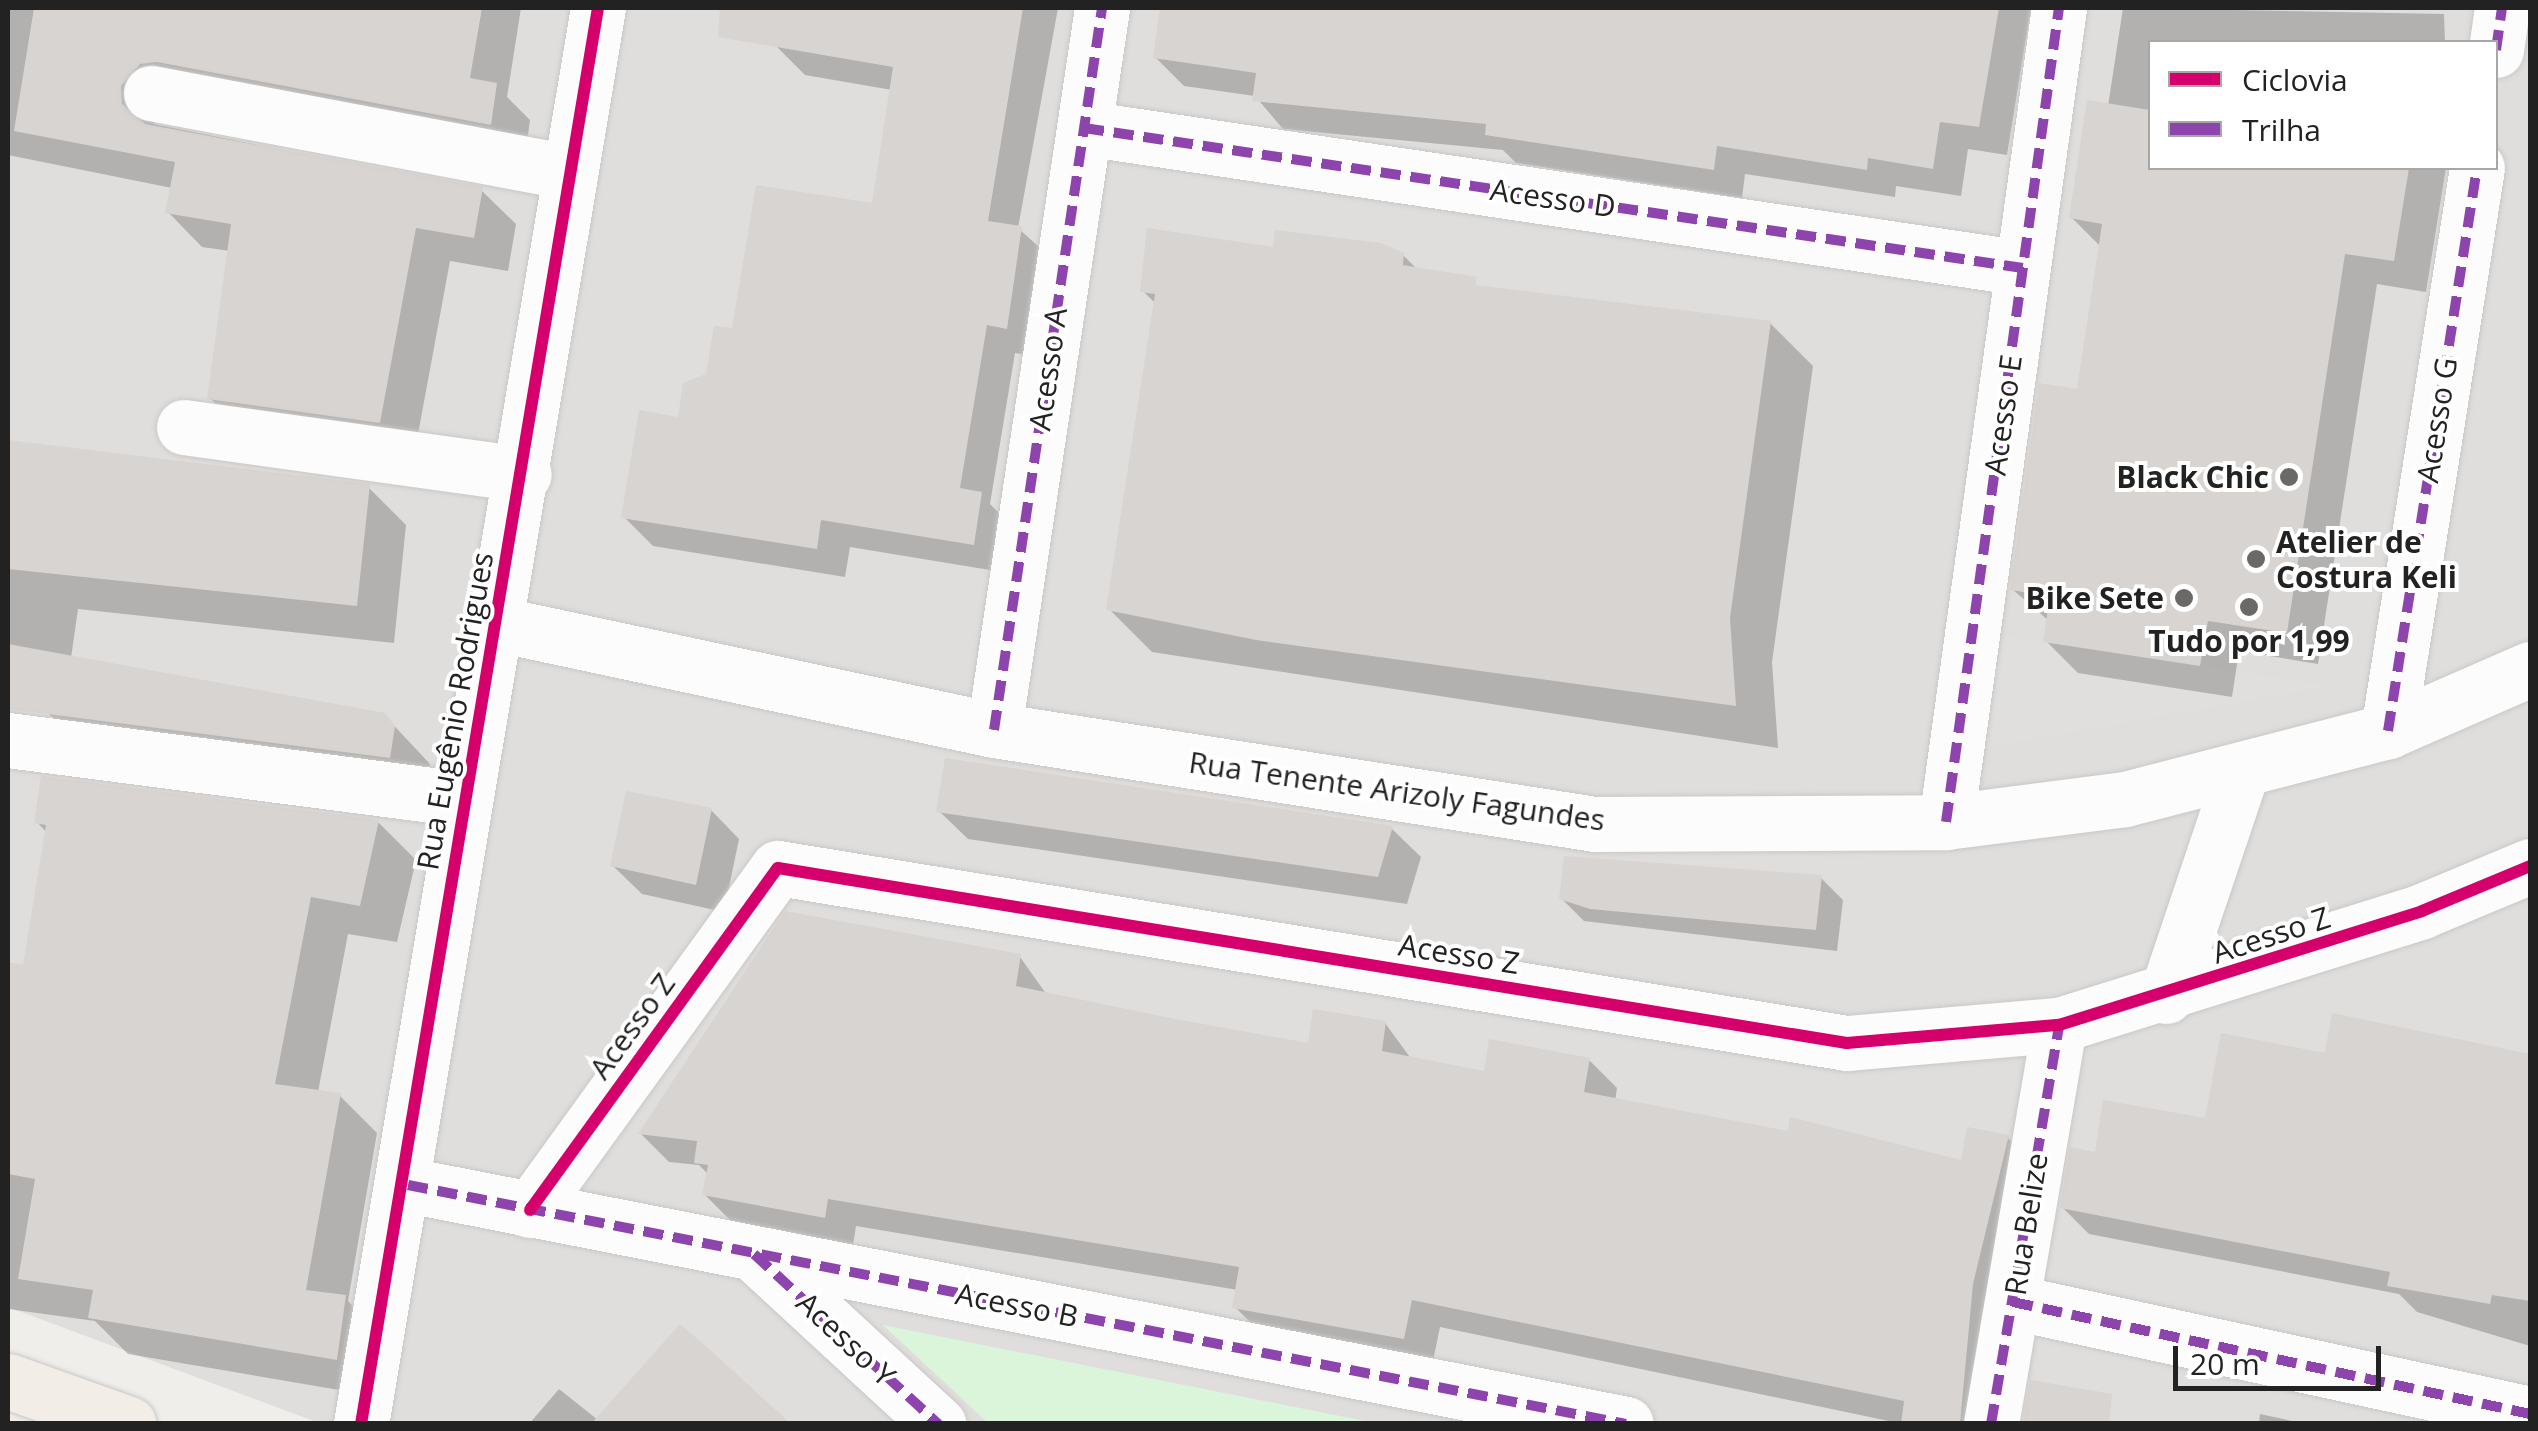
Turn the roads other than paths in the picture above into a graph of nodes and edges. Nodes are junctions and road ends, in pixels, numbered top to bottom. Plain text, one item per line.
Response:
1 (598, 8) edge
2 (1102, 8) edge
3 (2059, 8) edge
4 (2502, 8) edge
5 (2497, 40) edge
6 (151, 93) dead end
7 (1084, 128) junction
8 (2477, 170) edge
9 (570, 172) junction
10 (2023, 268) junction
11 (184, 427) dead end
12 (524, 474) junction
13 (493, 623) junction
14 (2530, 669) edge
15 (994, 730) junction
16 (2388, 732) junction
17 (8, 740) edge
18 (2242, 770) junction
19 (463, 799) junction
20 (1946, 822) junction
21 (2530, 866) edge
22 (2166, 996) junction
23 (2059, 1025) junction
24 (408, 1185) junction
25 (530, 1210) junction
26 (754, 1254) junction
27 (2013, 1302) junction
28 (8, 1380) edge
29 (2530, 1414) edge
30 (1597, 1421) edge
31 (130, 1424) edge
32 (361, 1424) edge
33 (938, 1424) edge
34 (1992, 1424) edge

1 - 9 street, Rua Eugênio Rodrigues
2 - 7 street, Acesso A
3 - 10 street, Acesso E
4 - 5 street
6 - 9 street
7 - 10 street, Acesso D
7 - 15 street, Acesso A
8 - 16 street, Acesso G
9 - 12 street, Rua Eugênio Rodrigues
10 - 20 street, Acesso E
11 - 12 street
12 - 13 street, Rua Eugênio Rodrigues
13 - 15 street, Rua Tenente Arizoly Fagundes
13 - 19 street, Rua Eugênio Rodrigues
14 - 16 street, Rua Tenente Arizoly Fagundes
15 - 20 street, Rua Tenente Arizoly Fagundes
16 - 18 street, Rua Tenente Arizoly Fagundes
17 - 19 street
18 - 20 street, Rua Tenente Arizoly Fagundes
18 - 22 street
19 - 24 street, Rua Eugênio Rodrigues
21 - 22 street, Acesso Z
22 - 23 street, Acesso Z
23 - 25 street, Acesso Z
23 - 27 street, Rua Belize
24 - 25 street, Acesso B
24 - 32 street, Rua Eugênio Rodrigues
25 - 26 street, Acesso B
26 - 30 street, Acesso B
26 - 33 street, Acesso Y
27 - 29 street
27 - 34 street, Rua Belize
28 - 31 main road

